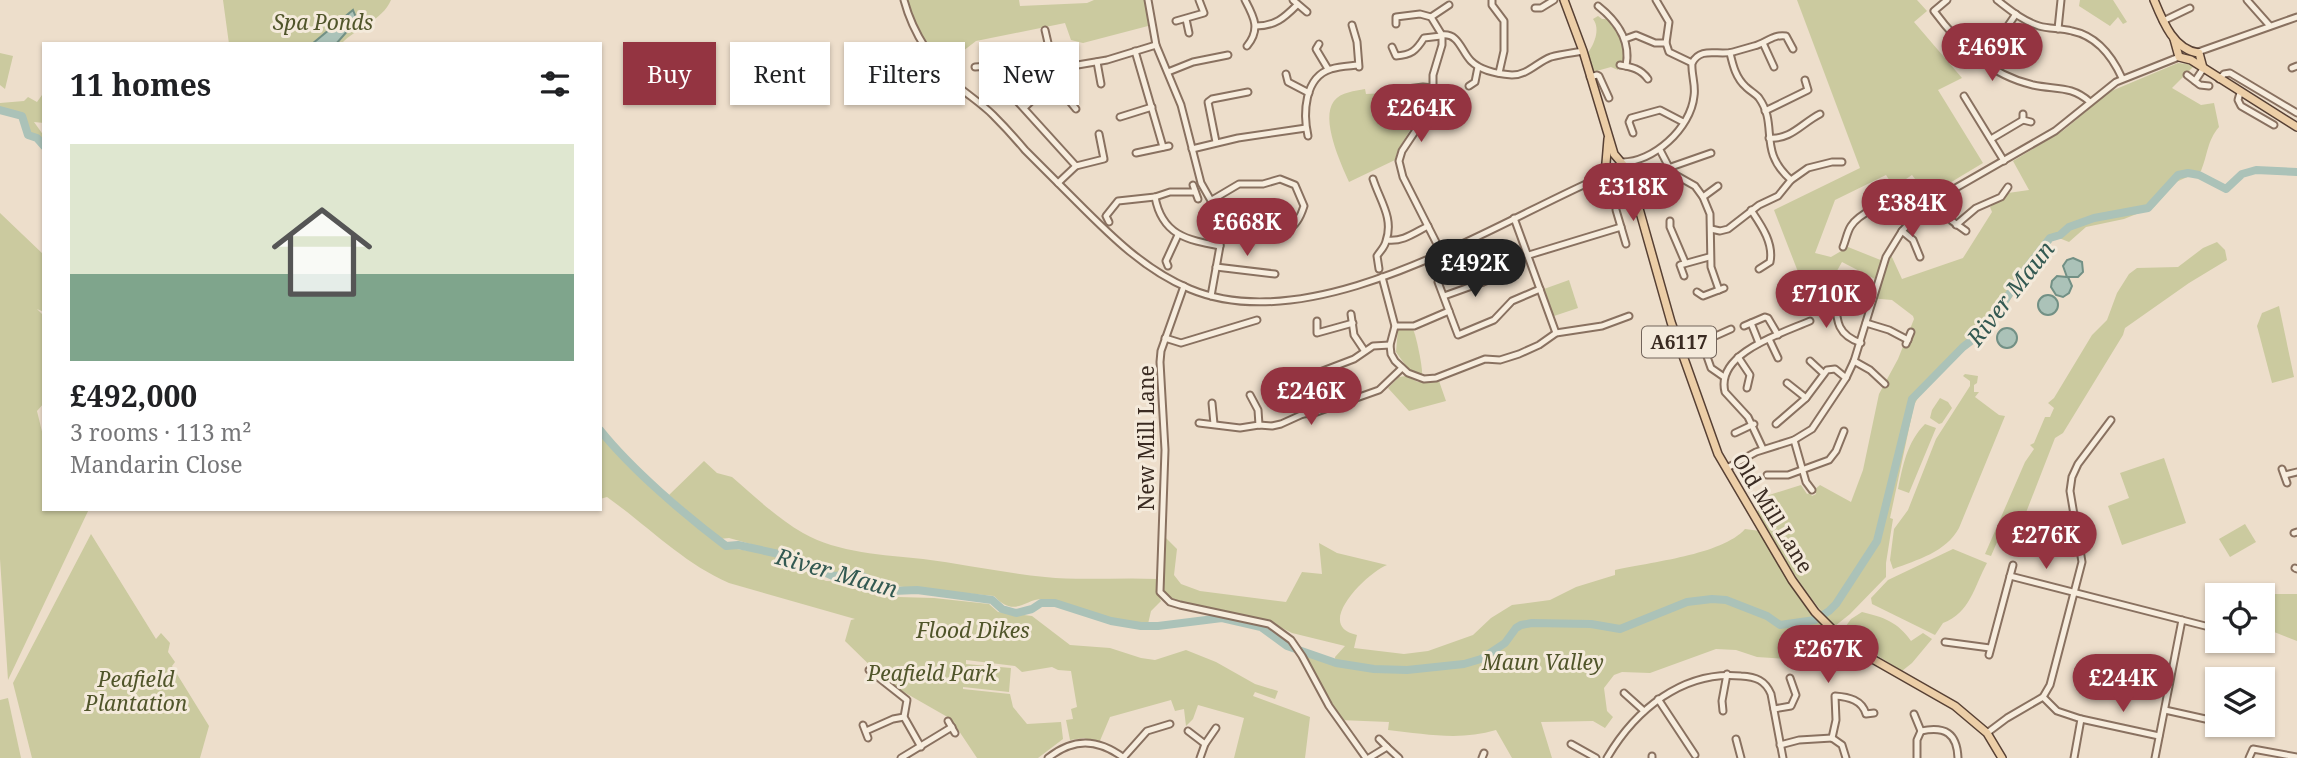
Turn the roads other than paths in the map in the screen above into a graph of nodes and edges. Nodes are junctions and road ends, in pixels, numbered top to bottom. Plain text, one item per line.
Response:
1 (904, 0) edge
2 (1149, 0) edge
3 (1199, 0) edge
4 (1245, 0) edge
5 (1492, 0) edge
6 (1554, 0) edge
7 (1564, 0) edge
8 (1657, 0) edge
9 (1947, 0) edge
10 (1997, 0) edge
11 (2061, 0) edge
12 (2154, 0) edge
13 (2247, 0) edge
14 (1295, 3) edge
15 (1449, 5) dead end
16 (1598, 6) dead end
17 (1535, 8) dead end
18 (2190, 8) dead end
19 (1307, 12) dead end
20 (2016, 14) junction
21 (1431, 17) junction
22 (2297, 17) edge
23 (1395, 18) dead end
24 (1186, 19) junction
25 (1176, 21) dead end
26 (2163, 22) junction
27 (1352, 25) dead end
28 (1256, 26) junction
29 (2270, 26) junction
30 (2058, 29) junction
31 (1045, 30) dead end
32 (1189, 33) dead end
33 (1441, 35) junction
34 (1625, 39) junction
35 (1048, 42) edge
36 (1666, 43) junction
37 (1763, 43) junction
38 (1156, 45) junction
39 (1247, 46) dead end
40 (1392, 47) dead end
41 (1315, 48) dead end
42 (1793, 49) dead end
43 (1135, 51) junction
44 (1583, 51) junction
45 (1730, 52) junction
46 (1228, 55) dead end
47 (2188, 55) junction
48 (1097, 62) junction
49 (1983, 62) junction
50 (1692, 63) junction
51 (1079, 65) edge
52 (1478, 67) junction
53 (1774, 67) dead end
54 (1328, 69) junction
55 (2203, 69) junction
56 (1168, 72) junction
57 (1499, 73) junction
58 (1286, 74) dead end
59 (2187, 75) dead end
60 (1590, 77) junction
61 (2122, 78) junction
62 (1648, 79) dead end
63 (2218, 79) junction
64 (1805, 80) dead end
65 (2195, 81) junction
66 (1475, 84) dead end
67 (1101, 85) dead end
68 (2208, 86) dead end
69 (1433, 88) junction
70 (1407, 89) dead end
71 (1248, 92) dead end
72 (1308, 93) junction
73 (2240, 93) junction
74 (1607, 95) dead end
75 (1967, 97) dead end
76 (2090, 102) junction
77 (1020, 105) edge
78 (1027, 105) edge
79 (1072, 105) edge
80 (1152, 107) junction
81 (1024, 108) junction
82 (1076, 109) dead end
83 (1765, 111) junction
84 (2297, 113) edge
85 (1818, 116) dead end
86 (1120, 117) dead end
87 (1683, 122) junction
88 (2031, 122) dead end
89 (2274, 125) dead end
90 (2297, 127) edge
91 (1306, 128) junction
92 (1633, 133) dead end
93 (1099, 134) dead end
94 (1608, 135) junction
95 (1308, 136) dead end
96 (1769, 138) junction
97 (1991, 139) junction
98 (1216, 142) junction
99 (1192, 149) junction
100 (1660, 150) junction
101 (1712, 152) dead end
102 (1136, 153) dead end
103 (1839, 160) dead end
104 (2004, 161) junction
105 (1620, 162) junction
106 (1633, 162) junction
107 (1076, 166) junction
108 (1605, 166) junction
109 (1626, 171) junction
110 (1670, 171) junction
111 (1373, 179) dead end
112 (1648, 180) dead end
113 (1791, 180) junction
114 (1612, 181) junction
115 (1058, 183) junction
116 (1588, 183) junction
117 (1193, 185) dead end
118 (1718, 186) dead end
119 (2004, 189) dead end
120 (1195, 192) junction
121 (1154, 197) junction
122 (1703, 197) junction
123 (1937, 197) junction
124 (1635, 198) junction
125 (1198, 199) dead end
126 (1212, 200) junction
127 (1616, 210) dead end
128 (1751, 210) junction
129 (1916, 214) junction
130 (1105, 218) dead end
131 (1514, 218) junction
132 (1670, 222) dead end
133 (1956, 225) junction
134 (1428, 226) junction
135 (1621, 228) junction
136 (1254, 229) dead end
137 (1711, 229) junction
138 (1902, 231) junction
139 (1966, 231) dead end
140 (1178, 235) junction
141 (1387, 240) junction
142 (1626, 244) dead end
143 (1846, 245) dead end
144 (1220, 246) junction
145 (1441, 252) junction
146 (1922, 253) dead end
147 (1528, 255) junction
148 (1709, 257) junction
149 (1685, 262) junction
150 (1164, 263) dead end
151 (1216, 267) junction
152 (1477, 267) dead end
153 (1379, 269) dead end
154 (1759, 269) dead end
155 (1275, 274) dead end
156 (1684, 276) dead end
157 (1382, 277) junction
158 (1497, 277) dead end
159 (1438, 282) dead end
160 (1483, 282) junction
161 (1184, 286) junction
162 (1540, 289) junction
163 (1837, 289) dead end
164 (1696, 292) dead end
165 (1211, 296) junction
166 (1444, 296) junction
167 (1449, 311) junction
168 (1615, 312) dead end
169 (1351, 314) dead end
170 (1629, 316) dead end
171 (1256, 320) dead end
172 (1618, 320) junction
173 (1317, 321) dead end
174 (1806, 321) dead end
175 (1353, 323) junction
176 (1866, 323) junction
177 (1395, 326) junction
178 (1230, 327) junction
179 (1731, 329) dead end
180 (1911, 332) dead end
181 (1556, 333) junction
182 (1234, 335) dead end
183 (1778, 335) junction
184 (1165, 338) junction
185 (1769, 339) junction
186 (1759, 343) junction
187 (1861, 343) junction
188 (1390, 345) junction
189 (1364, 350) junction
190 (1738, 357) junction
191 (1778, 358) dead end
192 (1810, 361) dead end
193 (1854, 361) junction
194 (1402, 368) junction
195 (1823, 373) junction
196 (1724, 377) junction
197 (1846, 378) junction
198 (1787, 383) dead end
199 (1885, 384) dead end
200 (1747, 388) dead end
201 (1249, 394) dead end
202 (1806, 398) junction
203 (1212, 403) dead end
204 (1303, 414) junction
205 (2111, 419) dead end
206 (1199, 423) dead end
207 (1214, 424) junction
208 (1754, 424) junction
209 (1776, 424) dead end
210 (1259, 425) junction
211 (1844, 431) dead end
212 (1735, 433) dead end
213 (1794, 440) junction
214 (1763, 449) junction
215 (1727, 468) junction
216 (1804, 469) junction
217 (2297, 472) edge
218 (1767, 475) dead end
219 (2287, 483) dead end
220 (1812, 490) dead end
221 (2013, 565) dead end
222 (2010, 576) junction
223 (2074, 593) junction
224 (2182, 620) junction
225 (2205, 626) edge
226 (1945, 642) dead end
227 (1990, 648) junction
228 (1989, 655) dead end
229 (869, 670) dead end
230 (1727, 674) junction
231 (877, 677) junction
232 (1790, 678) dead end
233 (871, 683) dead end
234 (1835, 686) dead end
235 (1624, 692) dead end
236 (1835, 696) junction
237 (2043, 697) junction
238 (1658, 699) junction
239 (1774, 709) junction
240 (2165, 710) junction
241 (1644, 711) junction
242 (1723, 711) dead end
243 (1874, 713) dead end
244 (1866, 714) junction
245 (904, 717) junction
246 (2081, 719) junction
247 (2205, 719) edge
248 (1907, 722) dead end
249 (1867, 723) dead end
250 (1170, 724) dead end
251 (952, 727) dead end
252 (1216, 728) dead end
253 (866, 731) dead end
254 (1188, 731) dead end
255 (1921, 731) junction
256 (1987, 733) junction
257 (2159, 736) junction
258 (1832, 738) junction
259 (1736, 739) dead end
260 (1379, 740) dead end
261 (1205, 744) junction
262 (1571, 744) dead end
263 (1780, 745) junction
264 (921, 747) junction
265 (1387, 747) junction
266 (1695, 755) dead end
267 (904, 757) edge
268 (1051, 757) edge
269 (2289, 757) edge
270 (2297, 757) edge
271 (1124, 758) edge
272 (1200, 758) edge
273 (1367, 758) edge
274 (1399, 758) edge
275 (1596, 758) edge
276 (1607, 758) edge
277 (1741, 758) edge
278 (1783, 758) edge
279 (1846, 758) edge
280 (1917, 758) edge
281 (1958, 758) edge
282 (2002, 758) edge
283 (2074, 758) edge
284 (2155, 758) edge
285 (2249, 758) edge

1 - 115 street
2 - 38 street
3 - 24 street
4 - 28 street
5 - 57 street
6 - 17 street
7 - 44 main road, Old Mill Lane / A6117
8 - 36 street
9 - 49 street
10 - 20 street
11 - 30 street
12 - 26 main road
13 - 29 street
14 - 19 street
14 - 28 street
15 - 21 street
16 - 34 street
18 - 26 street
20 - 30 street
20 - 49 street
21 - 23 street
21 - 33 street
22 - 29 street
24 - 25 street
24 - 32 street
26 - 47 main road
27 - 54 street
28 - 39 street
29 - 47 street
30 - 61 street
31 - 35 street
33 - 40 street
33 - 52 street
33 - 69 street
34 - 36 street
34 - 62 street
36 - 50 street
37 - 42 street
37 - 45 street
37 - 53 street
38 - 43 street
38 - 56 street
41 - 54 street
43 - 48 street
43 - 80 street
44 - 57 street
44 - 60 main road, Old Mill Lane / A6117
45 - 50 street
45 - 83 street
46 - 56 street
47 - 55 main road
47 - 61 street
48 - 51 street
48 - 67 street
49 - 76 street
50 - 87 street
52 - 57 street
52 - 66 street
54 - 72 street
55 - 63 main road
55 - 65 street
56 - 99 street
58 - 72 street
59 - 65 street
60 - 74 street
60 - 94 main road, Old Mill Lane / A6117
61 - 76 street
63 - 73 main road
63 - 84 street
64 - 83 street
65 - 68 street
69 - 70 street
69 - 134 street
71 - 98 street
72 - 91 street
73 - 89 street
73 - 90 main road
75 - 97 street
76 - 104 street
77 - 81 street
78 - 81 street
79 - 82 street
80 - 86 street
80 - 102 street
81 - 107 street
83 - 96 street
85 - 96 street
87 - 92 street
87 - 100 street
88 - 97 street
91 - 95 street
91 - 98 street
93 - 107 street
94 - 105 main road, Old Mill Lane / A6117
94 - 108 main road, Old Mill Lane / A6117
96 - 113 street
97 - 104 street
98 - 99 street
99 - 126 street
100 - 106 street
100 - 110 street
101 - 110 street
103 - 113 street
104 - 123 street
105 - 106 street
105 - 108 main road
105 - 109 main road, Old Mill Lane / A6117
106 - 109 street
107 - 115 street
108 - 114 main road
108 - 116 street
109 - 114 main road
109 - 124 main road, Old Mill Lane / A6117
110 - 112 street
110 - 122 street
111 - 141 street
113 - 128 street
114 - 116 street
114 - 124 main road
115 - 161 street
116 - 131 street
117 - 120 street
118 - 122 street
119 - 133 street
120 - 121 street
120 - 125 street
121 - 130 street
121 - 140 street
122 - 137 street
123 - 129 street
123 - 133 street
124 - 215 main road, Old Mill Lane / A6117
126 - 136 street
126 - 144 street
127 - 135 street
128 - 137 street
128 - 154 street
129 - 138 street
129 - 143 street
131 - 145 street
131 - 147 street
132 - 149 street
133 - 139 street
134 - 141 street
134 - 145 street
135 - 142 street
135 - 147 street
137 - 148 street
138 - 146 street
138 - 176 street
140 - 144 street
140 - 150 street
141 - 153 street
144 - 151 street
145 - 157 street
147 - 162 street
148 - 149 street
148 - 164 street
149 - 156 street
151 - 155 street
151 - 165 street
152 - 160 street
157 - 165 street
157 - 177 street
158 - 160 street
159 - 166 street
160 - 166 street
161 - 165 street
161 - 184 street, New Mill Lane
162 - 167 street
162 - 181 street
163 - 187 street
166 - 167 street
167 - 177 street
168 - 172 street
169 - 175 street
170 - 172 street
171 - 178 street
172 - 181 street
173 - 175 street
174 - 183 street
175 - 189 street
176 - 180 street
176 - 187 street
177 - 188 street
178 - 182 street
178 - 184 street
179 - 196 street
181 - 194 street
183 - 185 street
183 - 186 street
184 - 273 street, New Mill Lane
185 - 186 street
185 - 191 street
186 - 190 street
187 - 193 street
188 - 189 street
188 - 194 street
189 - 204 street
190 - 196 street
190 - 200 street
192 - 195 street
193 - 197 street
193 - 199 street
194 - 204 street
195 - 197 street
195 - 202 street
196 - 208 street
197 - 213 street
198 - 202 street
201 - 210 street
202 - 209 street
203 - 207 street
204 - 210 street
205 - 223 street
206 - 207 street
207 - 210 street
208 - 212 street
208 - 214 street
211 - 216 street
213 - 214 street
213 - 216 street
214 - 215 street
215 - 256 main road, Old Mill Lane / A6117
216 - 218 street
216 - 220 street
217 - 219 street
221 - 222 street
222 - 223 street
222 - 227 street
223 - 224 street
223 - 237 street
224 - 225 street
224 - 240 street
226 - 227 street
227 - 228 street
229 - 231 street
230 - 238 street
230 - 239 street
230 - 242 street
231 - 233 street
231 - 245 street
232 - 239 street
234 - 236 street
235 - 241 street
236 - 244 street
236 - 258 street
237 - 246 street
237 - 256 street
238 - 241 street
238 - 266 street
239 - 263 street
240 - 247 street
240 - 257 street
241 - 276 street
243 - 244 street
244 - 249 street
245 - 253 street
245 - 264 street
246 - 257 street
246 - 283 street
248 - 255 street
250 - 271 street
251 - 264 street
252 - 261 street
254 - 261 street
255 - 280 street
255 - 281 street
256 - 282 main road, Old Mill Lane / A6117
257 - 284 street
258 - 263 street
258 - 279 street
259 - 277 street
260 - 265 street
261 - 272 street
262 - 275 street
263 - 278 street
264 - 267 street
265 - 273 street
265 - 274 street
268 - 271 street
269 - 270 street
269 - 285 street

